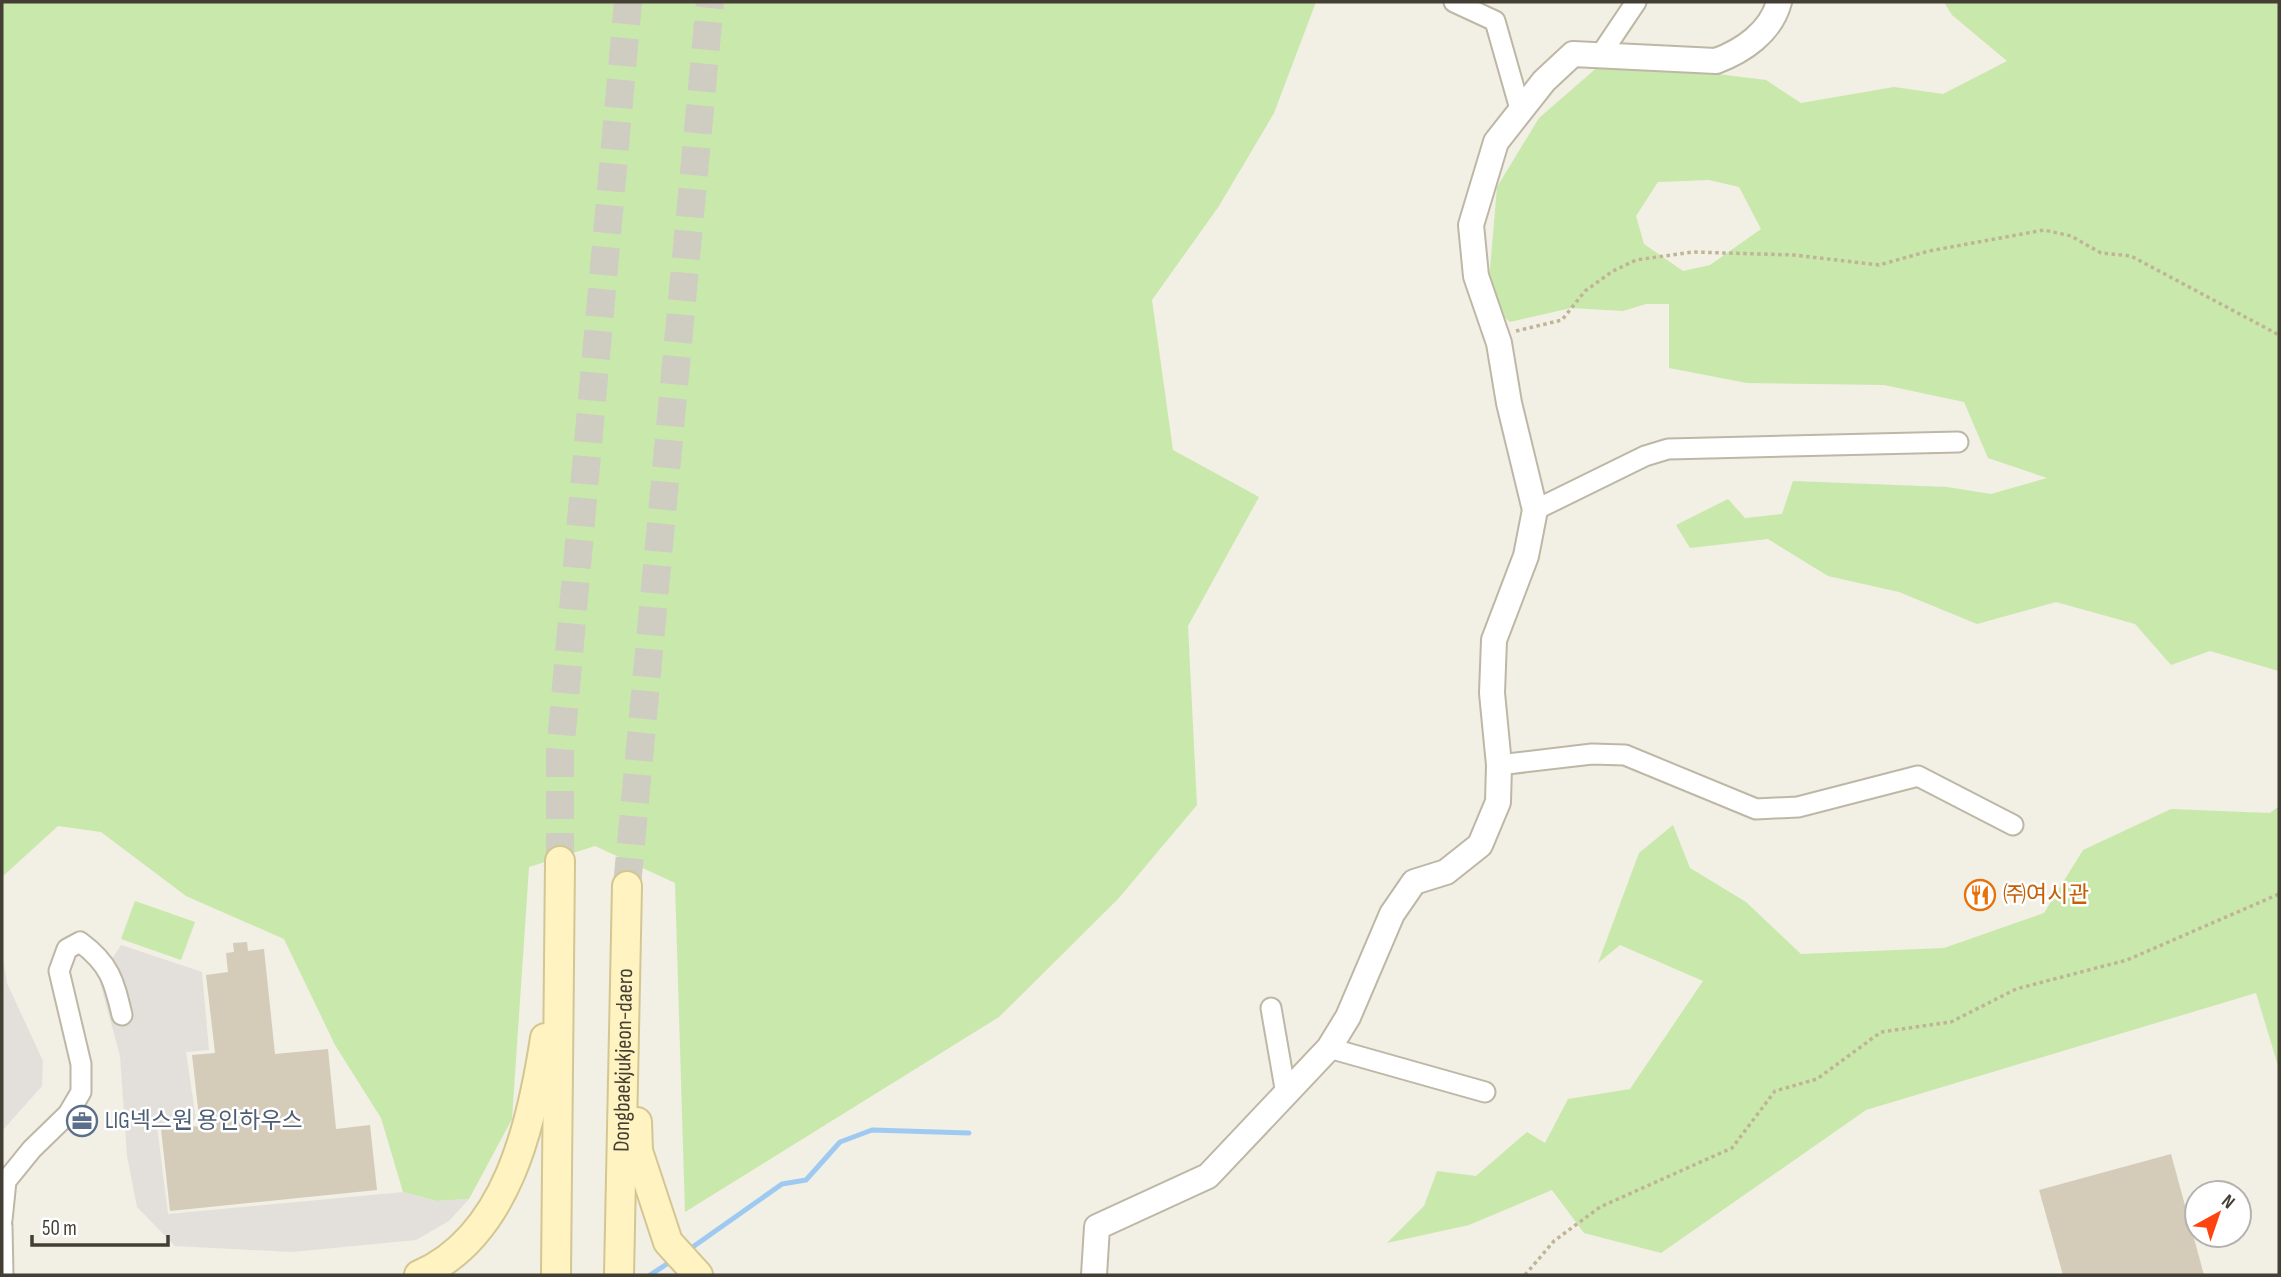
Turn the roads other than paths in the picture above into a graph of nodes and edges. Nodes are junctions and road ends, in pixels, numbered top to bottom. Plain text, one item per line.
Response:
1 (1454, 2) edge
2 (1636, 2) edge
3 (1779, 2) edge
4 (1601, 54) junction
5 (1520, 109) junction
6 (1958, 442) dead end
7 (1535, 510) junction
8 (1499, 765) junction
9 (2013, 825) dead end
10 (560, 861) tunnel mouth
11 (627, 886) tunnel mouth
12 (560, 967) junction
13 (1271, 1008) dead end
14 (122, 1015) dead end
15 (625, 1026) junction
16 (1329, 1048) junction
17 (1485, 1092) dead end
18 (1286, 1094) junction
19 (2, 1220) edge
20 (2, 1226) edge
21 (3, 1275) edge
22 (419, 1275) edge
23 (556, 1275) edge
24 (620, 1275) edge
25 (698, 1275) edge
26 (1094, 1275) edge

1 - 5 street
2 - 4 street
3 - 4 street
4 - 5 street
5 - 7 street
6 - 7 street
7 - 8 street
8 - 9 street
8 - 16 street
10 - 12 main road
11 - 15 main road, Dongbaekjukjeon-daero
12 - 22 main road
12 - 23 main road
13 - 18 street
14 - 19 street
15 - 24 main road, Dongbaekjukjeon-daero
15 - 25 main road
16 - 17 street
16 - 18 street
18 - 26 street
20 - 21 street

